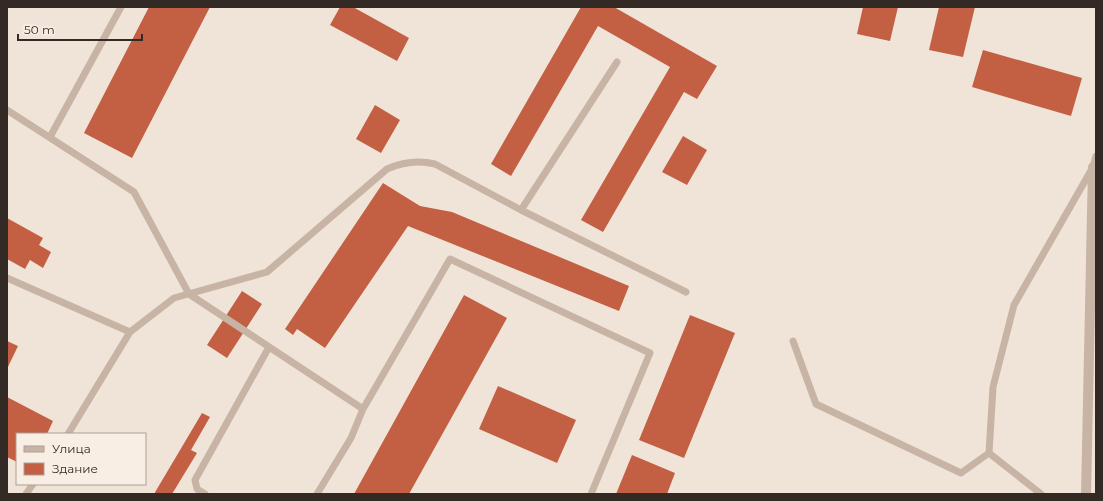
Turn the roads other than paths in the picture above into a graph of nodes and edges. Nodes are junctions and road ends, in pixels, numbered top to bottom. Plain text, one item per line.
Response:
1 (121, 7) edge
2 (617, 62) dead end
3 (7, 110) edge
4 (50, 137) junction
5 (1096, 156) edge
6 (1093, 167) junction
7 (521, 210) junction
8 (1094, 263) edge
9 (7, 278) edge
10 (686, 292) dead end
11 (189, 294) junction
12 (130, 332) junction
13 (793, 342) dead end
14 (269, 347) junction
15 (363, 409) junction
16 (69, 433) edge
17 (989, 453) junction
18 (32, 485) edge
19 (26, 494) edge
20 (205, 494) edge
21 (317, 494) edge
22 (591, 494) edge
23 (1041, 494) edge
24 (1086, 494) edge

1 - 4 lane
2 - 7 lane
3 - 4 lane
4 - 11 lane
5 - 6 lane
6 - 8 street
6 - 17 lane
7 - 10 lane
7 - 11 lane
8 - 24 street
9 - 12 lane
11 - 12 lane
11 - 14 lane
12 - 16 lane
13 - 17 lane
14 - 15 lane
14 - 20 lane
15 - 21 lane
15 - 22 lane
17 - 23 lane
18 - 19 lane

